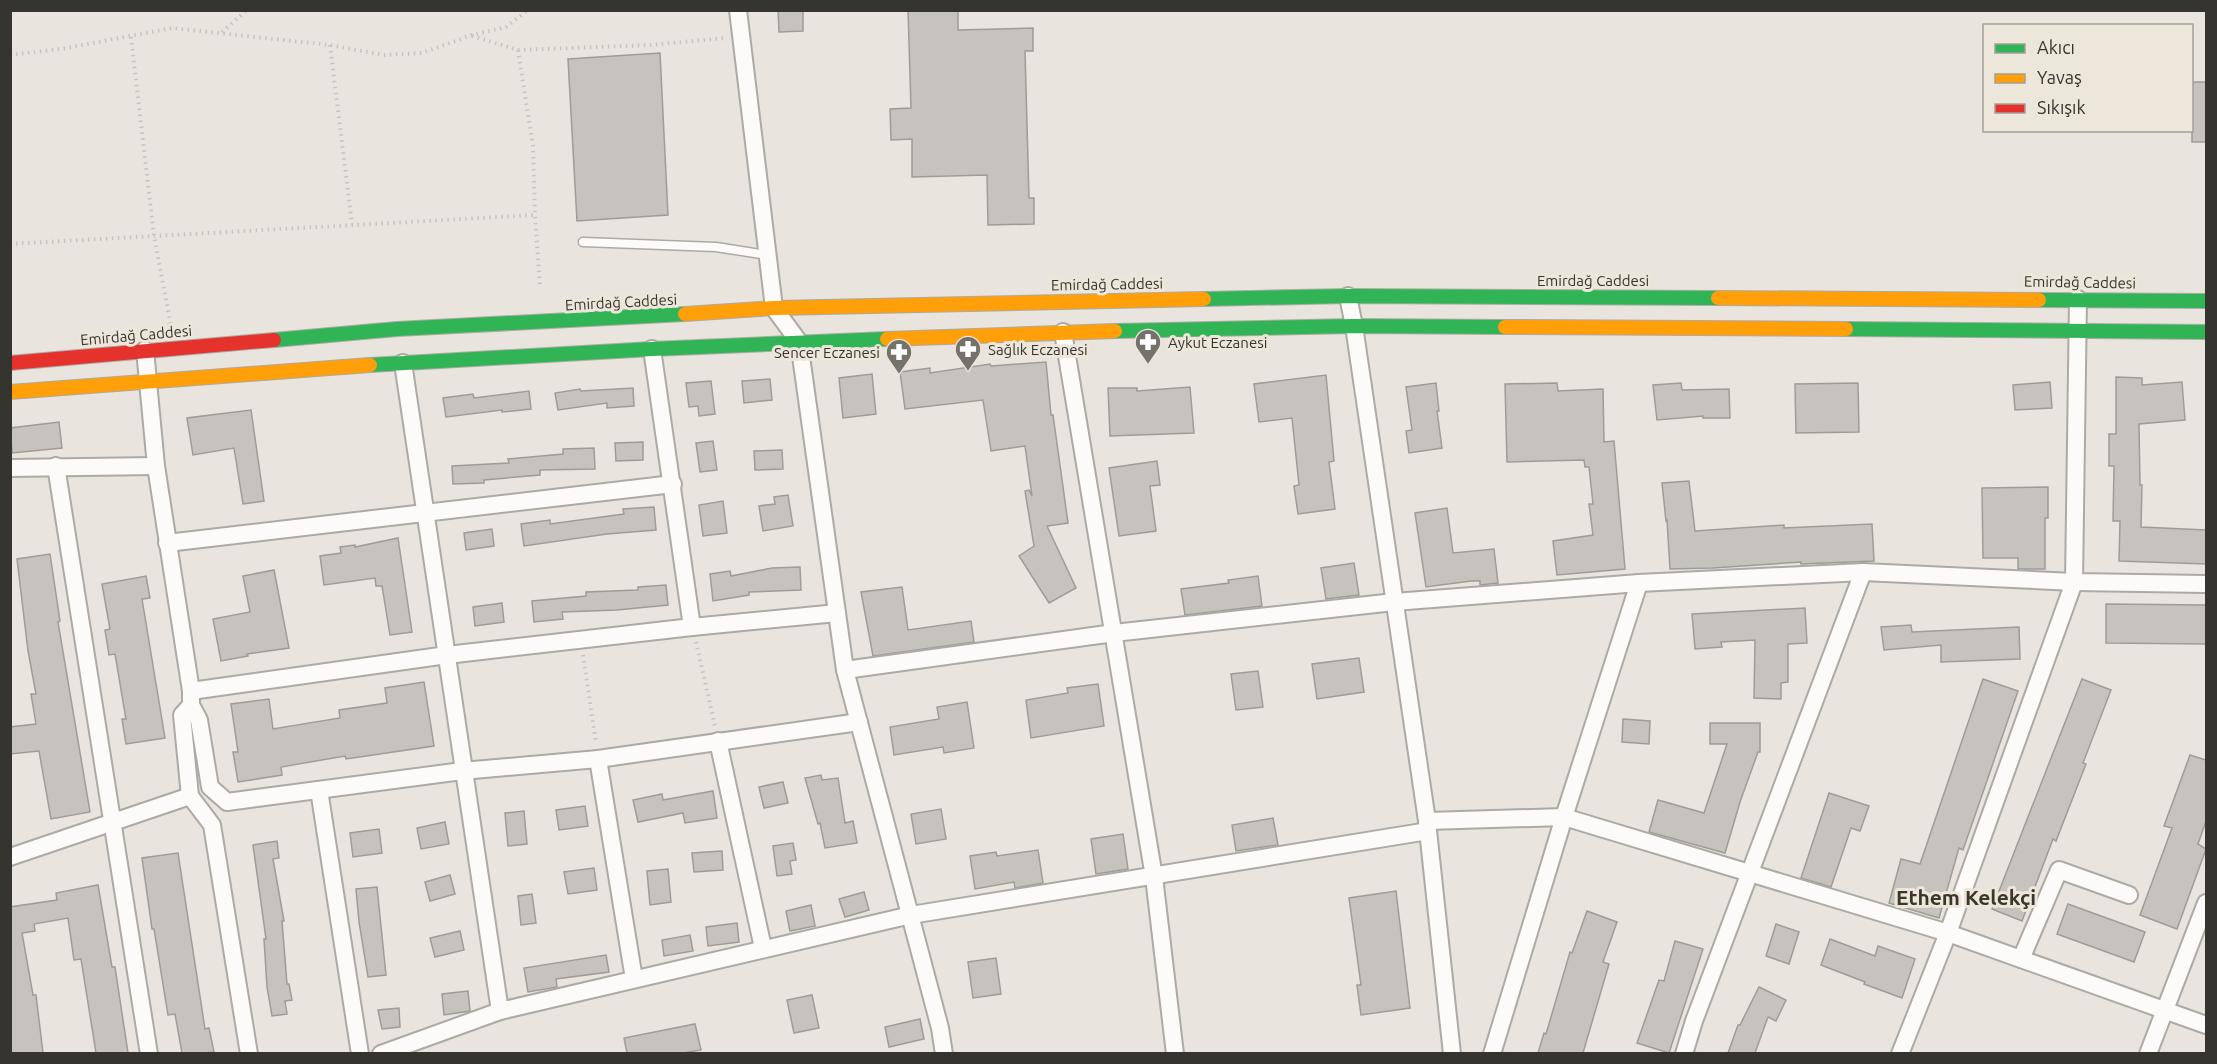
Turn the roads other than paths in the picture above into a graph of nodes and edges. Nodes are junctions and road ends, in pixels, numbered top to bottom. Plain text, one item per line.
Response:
1 (738, 10) edge
2 (583, 242) dead end
3 (767, 255) junction
4 (1348, 296) junction
5 (2078, 299) junction
6 (2206, 301) edge
7 (774, 308) junction
8 (1354, 326) junction
9 (2077, 330) junction
10 (1063, 332) junction
11 (2206, 332) edge
12 (799, 342) junction
13 (652, 349) junction
14 (145, 350) junction
15 (10, 363) edge
16 (403, 363) junction
17 (147, 381) junction
18 (10, 392) edge
19 (56, 466) junction
20 (156, 466) junction
21 (10, 468) edge
22 (673, 484) junction
23 (427, 513) junction
24 (167, 543) junction
25 (1863, 572) junction
26 (2074, 582) junction
27 (1639, 583) junction
28 (2206, 584) edge
29 (1394, 602) junction
30 (837, 613) junction
31 (692, 627) junction
32 (1114, 633) junction
33 (447, 655) junction
34 (846, 670) junction
35 (191, 698) junction
36 (859, 722) junction
37 (718, 741) junction
38 (598, 759) junction
39 (462, 771) junction
40 (319, 790) junction
41 (190, 796) junction
42 (1564, 817) junction
43 (111, 822) junction
44 (1427, 826) junction
45 (10, 857) edge
46 (1749, 873) junction
47 (1154, 877) junction
48 (2129, 895) dead end
49 (2206, 903) edge
50 (911, 915) junction
51 (1948, 933) junction
52 (763, 948) junction
53 (2021, 959) junction
54 (634, 979) junction
55 (2166, 1009) junction
56 (500, 1011) junction
57 (2206, 1024) edge
58 (149, 1053) edge
59 (249, 1053) edge
60 (360, 1053) edge
61 (381, 1053) edge
62 (944, 1053) edge
63 (1175, 1053) edge
64 (1452, 1053) edge
65 (1492, 1053) edge
66 (1684, 1053) edge
67 (1900, 1053) edge
68 (2148, 1053) edge

1 - 3 street
2 - 3 lane
3 - 7 street
4 - 5 main road, Emirdağ Caddesi
4 - 7 main road, Emirdağ Caddesi
4 - 8 street
5 - 6 main road, Emirdağ Caddesi
5 - 9 street
7 - 12 street
7 - 14 main road, Emirdağ Caddesi
8 - 9 main road
8 - 10 main road
8 - 29 street
9 - 11 main road
9 - 26 street
10 - 12 main road
10 - 32 street
12 - 13 main road
12 - 30 street
13 - 16 main road
13 - 22 street
14 - 15 main road, Emirdağ Caddesi
14 - 17 street
16 - 17 main road
16 - 23 street
17 - 18 main road
17 - 20 street
19 - 20 street
19 - 21 street
19 - 43 street
20 - 24 street
22 - 23 street
22 - 31 street
23 - 24 street
23 - 33 street
24 - 35 street
25 - 26 street
25 - 27 street
25 - 46 street
26 - 28 street
26 - 51 street
27 - 29 street
27 - 42 street
29 - 32 street
29 - 44 street
30 - 31 street
30 - 34 street
31 - 33 street
32 - 34 street
32 - 47 street
33 - 35 street
33 - 39 street
34 - 36 street
35 - 40 street
35 - 41 street
36 - 37 street
36 - 50 street
37 - 38 street
37 - 52 street
38 - 39 street
38 - 54 street
39 - 40 street
39 - 56 street
40 - 60 street
41 - 43 street
41 - 59 street
42 - 44 street
42 - 46 street
42 - 65 street
43 - 45 street
43 - 58 street
44 - 47 street
44 - 64 street
46 - 51 street
46 - 66 street
47 - 50 street
47 - 63 street
48 - 53 street
49 - 55 street
50 - 52 street
50 - 62 street
51 - 53 street
51 - 67 street
52 - 54 street
53 - 55 street
54 - 56 street
55 - 57 street
55 - 68 street
56 - 61 street

